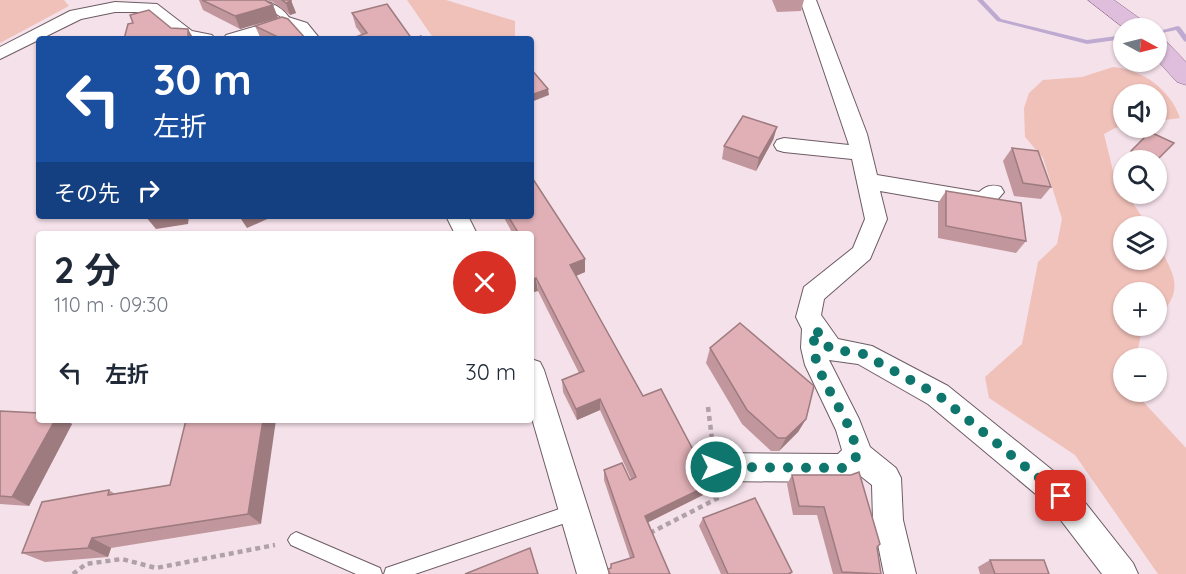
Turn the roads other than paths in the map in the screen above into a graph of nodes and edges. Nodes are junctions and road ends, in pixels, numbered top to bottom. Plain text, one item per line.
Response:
1 (260, 0) edge
2 (808, 0) edge
3 (1099, 0) edge
4 (1124, 18) edge
5 (288, 22) junction
6 (191, 36) edge
7 (248, 36) edge
8 (308, 36) edge
9 (0, 54) edge
10 (1167, 56) edge
11 (1186, 77) edge
12 (784, 145) dead end
13 (861, 153) junction
14 (868, 181) junction
15 (993, 192) dead end
16 (815, 328) junction
17 (534, 380) edge
18 (857, 456) junction
19 (716, 467) road end
20 (575, 512) junction
21 (296, 540) road end
22 (374, 574) edge
23 (392, 574) edge
24 (593, 574) edge
25 (900, 574) edge
26 (1122, 574) edge

1 - 5 lane
2 - 13 street
3 - 4 main road
5 - 7 street
5 - 8 street
6 - 9 street
10 - 11 main road
12 - 13 street
13 - 14 street
14 - 15 street
14 - 16 street
16 - 18 street
16 - 26 street
17 - 20 street
18 - 19 street
18 - 25 street
20 - 23 lane
20 - 24 street
21 - 22 lane

